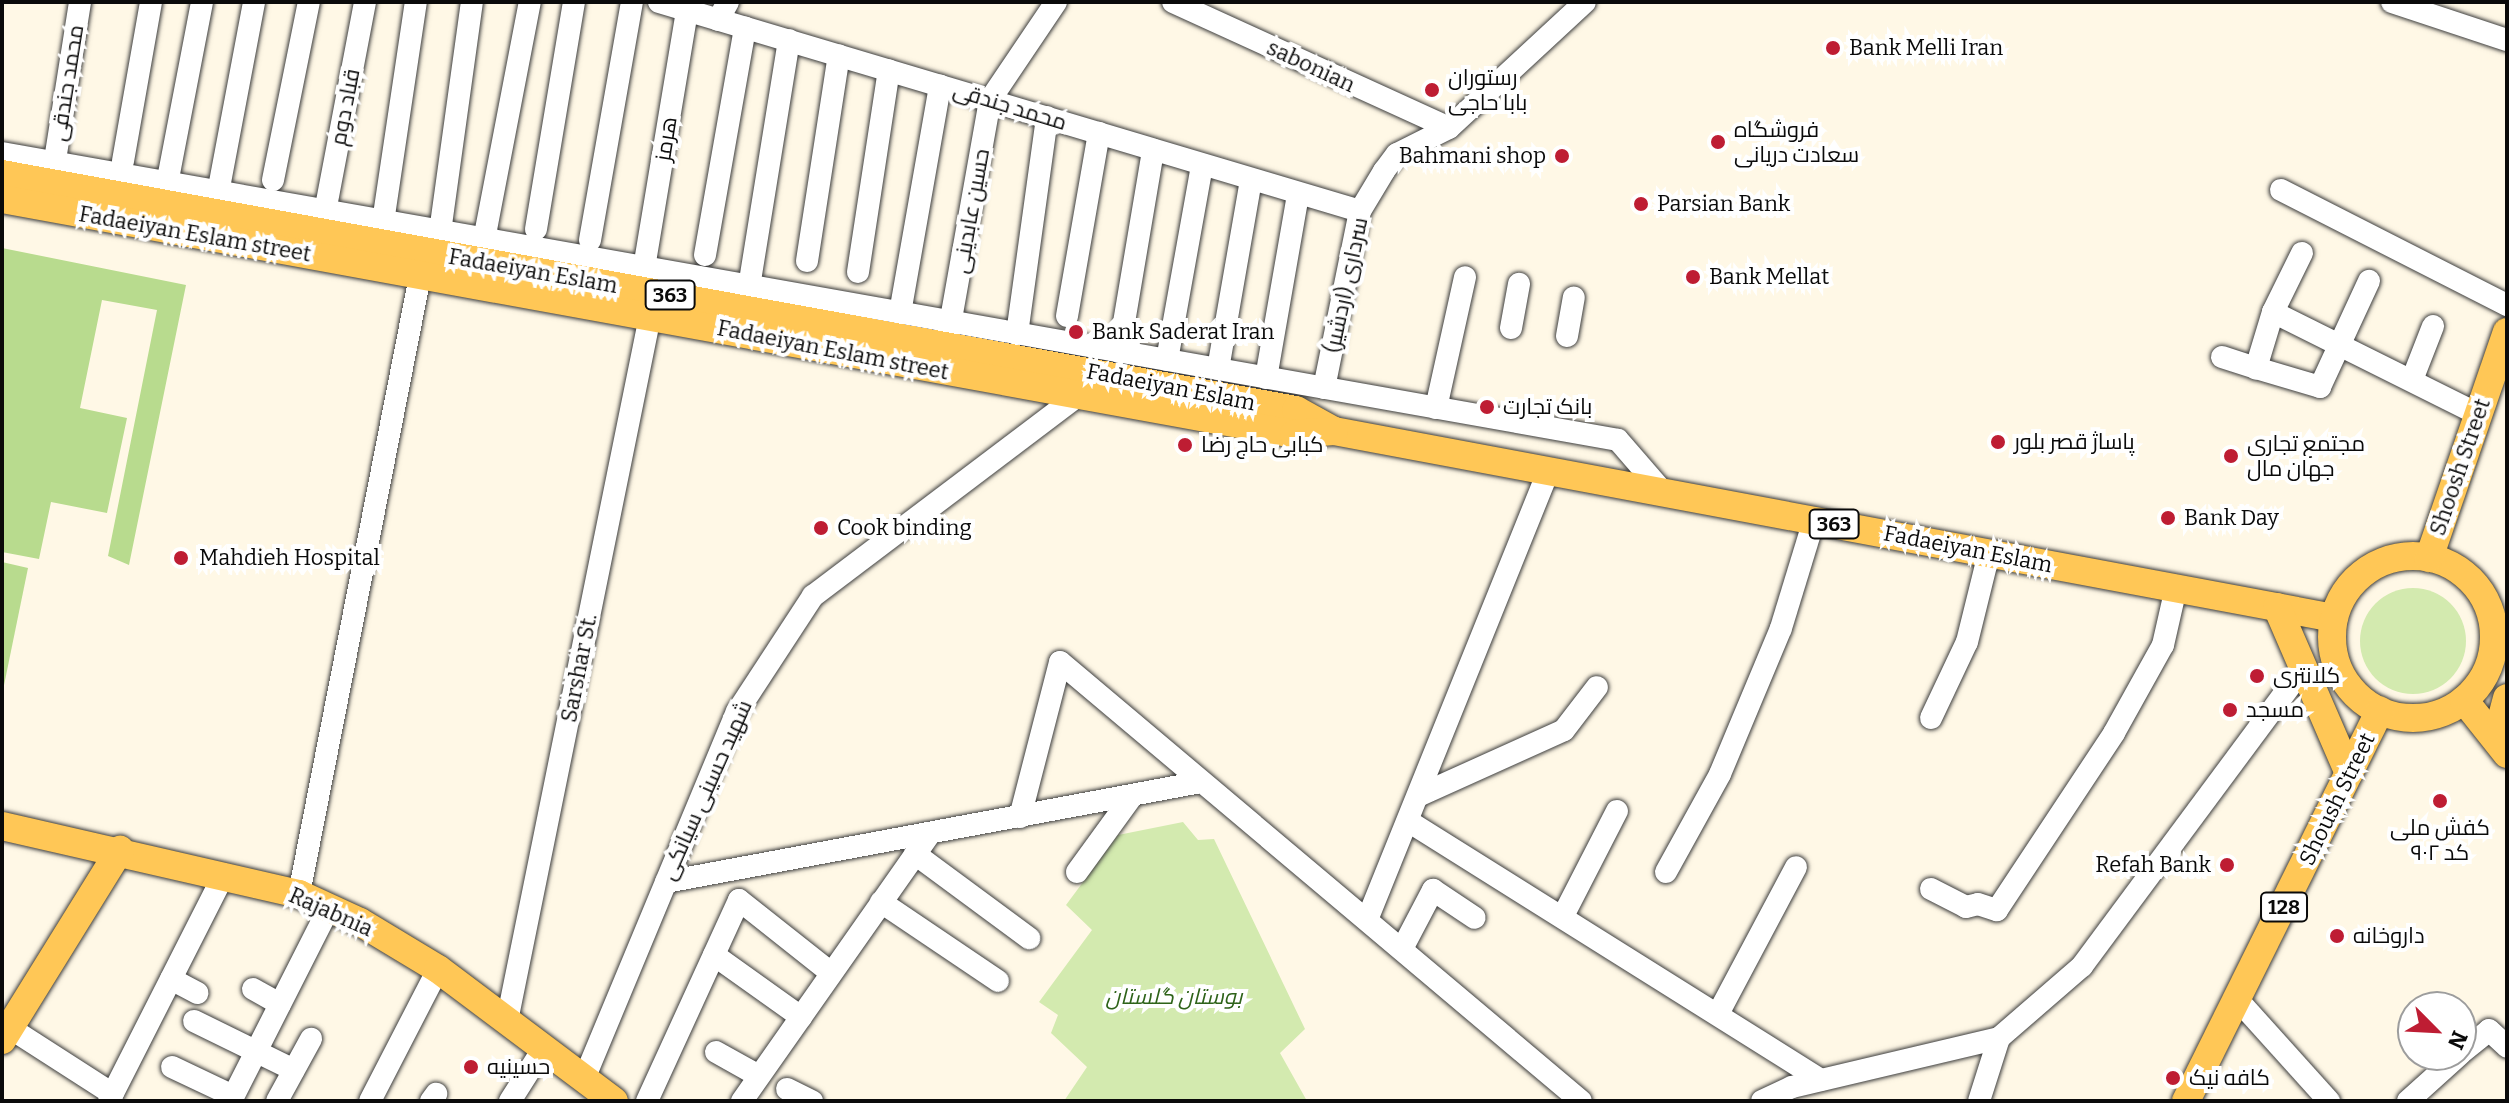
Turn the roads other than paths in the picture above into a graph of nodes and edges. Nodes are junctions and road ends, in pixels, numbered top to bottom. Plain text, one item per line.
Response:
1 (80, 2) edge
2 (151, 2) edge
3 (202, 2) edge
4 (254, 2) edge
5 (309, 2) edge
6 (365, 2) edge
7 (416, 2) edge
8 (472, 2) edge
9 (530, 2) edge
10 (574, 2) edge
11 (632, 2) edge
12 (659, 2) edge
13 (1056, 2) edge
14 (1173, 2) edge
15 (1585, 2) edge
16 (2392, 2) edge
17 (687, 10) junction
18 (723, 11) edge
19 (745, 27) junction
20 (789, 40) junction
21 (2507, 40) edge
22 (839, 55) junction
23 (889, 70) junction
24 (940, 85) junction
25 (990, 100) junction
26 (1047, 117) junction
27 (1449, 128) junction
28 (1099, 133) junction
29 (1153, 150) junction
30 (2, 153) edge
31 (123, 161) dead end
32 (1202, 165) junction
33 (2, 174) edge
34 (53, 174) junction
35 (273, 180) dead end
36 (1251, 180) junction
37 (167, 184) junction
38 (2281, 190) dead end
39 (218, 193) junction
40 (1298, 194) junction
41 (2, 199) edge
42 (1360, 211) junction
43 (325, 212) junction
44 (383, 222) junction
45 (536, 229) dead end
46 (440, 232) junction
47 (484, 240) junction
48 (590, 240) dead end
49 (2302, 253) dead end
50 (705, 255) dead end
51 (807, 261) dead end
52 (644, 268) junction
53 (858, 272) dead end
54 (420, 276) junction
55 (1465, 277) dead end
56 (2369, 281) dead end
57 (1519, 284) dead end
58 (749, 287) junction
59 (1574, 298) dead end
60 (2507, 305) edge
61 (2273, 312) junction
62 (900, 313) junction
63 (650, 316) junction
64 (1067, 316) dead end
65 (2433, 326) dead end
66 (1511, 328) dead end
67 (2507, 332) edge
68 (949, 333) junction
69 (1017, 334) junction
70 (1567, 336) dead end
71 (2336, 343) junction
72 (1119, 352) junction
73 (2222, 357) dead end
74 (1167, 360) junction
75 (2256, 368) junction
76 (1218, 369) junction
77 (1266, 378) junction
78 (2412, 380) junction
79 (1324, 388) junction
80 (1077, 396) junction
81 (1436, 408) junction
82 (2478, 414) junction
83 (1334, 431) junction
84 (1548, 471) junction
85 (1663, 492) junction
86 (1814, 520) junction
87 (1989, 553) junction
88 (2429, 558) junction
89 (2176, 588) junction
90 (2277, 607) junction
91 (2334, 618) junction
92 (2500, 649) edge
93 (2303, 668) junction
94 (1597, 687) dead end
95 (2507, 698) edge
96 (2464, 700) junction
97 (2380, 711) junction
98 (1931, 718) dead end
99 (2507, 744) edge
100 (2507, 754) edge
101 (2349, 773) junction
102 (1201, 782) junction
103 (1133, 795) junction
104 (1418, 796) junction
105 (1617, 811) dead end
106 (1020, 817) junction
107 (1408, 821) junction
108 (2, 827) edge
109 (922, 845) junction
110 (120, 850) junction
111 (1796, 867) dead end
112 (1077, 872) dead end
113 (1666, 872) dead end
114 (224, 874) junction
115 (666, 882) junction
116 (1931, 889) dead end
117 (299, 894) junction
118 (881, 902) junction
119 (329, 908) junction
120 (1563, 916) junction
121 (1475, 918) dead end
122 (1367, 920) junction
123 (1029, 938) dead end
124 (1402, 949) junction
125 (714, 955) junction
126 (438, 969) junction
127 (831, 973) junction
128 (171, 979) junction
129 (998, 981) dead end
130 (253, 989) dead end
131 (197, 993) dead end
132 (2238, 1000) junction
133 (280, 1004) junction
134 (1719, 1012) junction
135 (801, 1017) junction
136 (194, 1021) dead end
137 (507, 1021) junction
138 (6, 1034) edge
139 (1999, 1038) junction
140 (311, 1039) dead end
141 (2477, 1040) edge
142 (2507, 1047) edge
143 (543, 1049) junction
144 (256, 1051) junction
145 (716, 1052) dead end
146 (172, 1067) dead end
147 (294, 1070) junction
148 (2443, 1071) edge
149 (759, 1076) junction
150 (584, 1079) junction
151 (1821, 1080) junction
152 (787, 1089) dead end
153 (111, 1097) edge
154 (2193, 1098) edge
155 (232, 1099) edge
156 (2413, 1100) edge
157 (277, 1101) edge
158 (370, 1101) edge
159 (510, 1101) edge
160 (614, 1101) edge
161 (647, 1101) edge
162 (742, 1101) edge
163 (812, 1101) edge
164 (1581, 1101) edge
165 (1762, 1101) edge
166 (1979, 1101) edge
167 (2329, 1101) edge

1 - 34 street, محمد جندقی
2 - 31 street
3 - 37 street
4 - 39 street
5 - 35 street
6 - 43 street, قباد دوم
7 - 44 street
8 - 46 street
9 - 47 street
10 - 45 street
11 - 48 street
12 - 17 street, محمد جندقی
13 - 25 street, حسین عابدینی
14 - 27 street, sabonian
15 - 27 street, سرداری (اردشیر)
16 - 21 street
17 - 18 street, محمد جندقی
17 - 52 street, هرمز
18 - 19 street, محمد جندقی
19 - 20 street, محمد جندقی
19 - 50 street
20 - 22 street, محمد جندقی
20 - 58 street
22 - 23 street, محمد جندقی
22 - 51 street
23 - 24 street, محمد جندقی
23 - 53 street
24 - 25 street, محمد جندقی
24 - 62 street
25 - 26 street, محمد جندقی
25 - 68 street, حسین عابدینی
26 - 28 street, محمد جندقی
26 - 69 street
27 - 42 street, سرداری (اردشیر)
28 - 29 street, محمد جندقی
28 - 64 street
29 - 32 street, محمد جندقی
29 - 72 street
30 - 34 street
32 - 36 street, محمد جندقی
32 - 74 street
33 - 34 main road, Fadaeiyan Eslam / 363
34 - 37 street
34 - 68 main road, Fadaeiyan Eslam / 363
36 - 40 street, محمد جندقی
36 - 76 street
37 - 39 street
38 - 60 street
39 - 43 street
40 - 42 street, محمد جندقی
40 - 77 street
41 - 54 main road, Fadaeiyan Eslam street
42 - 79 street, سرداری (اردشیر)
43 - 44 street
44 - 46 street
46 - 47 street
47 - 52 street
49 - 61 street
52 - 58 street
54 - 63 main road, Fadaeiyan Eslam street
54 - 117 street
55 - 81 street
56 - 71 street
57 - 66 street
58 - 62 street
59 - 70 street
61 - 71 street
61 - 75 street
62 - 68 street
63 - 80 main road, Fadaeiyan Eslam street
63 - 137 street, Sarshar St.
65 - 78 street
67 - 82 main road, Shoosh Street
68 - 69 street
68 - 83 main road, Fadaeiyan Eslam / 363
69 - 72 street
71 - 75 street
71 - 78 street
72 - 74 street
73 - 75 street
74 - 76 street
76 - 77 street
77 - 79 street
78 - 82 street
79 - 81 street
80 - 83 main road, Fadaeiyan Eslam street
80 - 115 street, شهید حسینی سیانکی
81 - 85 street
82 - 88 main road, Shoosh Street
83 - 84 main road, Fadaeiyan Eslam / 363
84 - 85 main road, Fadaeiyan Eslam / 363
84 - 104 street
85 - 86 main road, Fadaeiyan Eslam / 363
86 - 87 main road, Fadaeiyan Eslam / 363
86 - 113 street
87 - 89 main road, Fadaeiyan Eslam / 363
87 - 98 street
88 - 91 main road
88 - 92 main road
89 - 90 main road, Fadaeiyan Eslam / 363
89 - 116 street
90 - 91 main road, Fadaeiyan Eslam / 363
90 - 93 main road
91 - 97 main road
92 - 96 main road
93 - 101 main road
93 - 139 street
94 - 104 street
95 - 99 main road
96 - 97 main road
96 - 100 main road
97 - 101 main road, Shoush Street / 128
101 - 132 main road, Shoush Street / 128
102 - 103 street
102 - 106 street
102 - 122 street
103 - 106 street
103 - 112 street
104 - 107 street
105 - 120 street
106 - 109 street
107 - 120 street
107 - 122 street
108 - 110 main road, Rajabnia
109 - 115 street
109 - 118 street
109 - 123 street
110 - 114 main road, Rajabnia
110 - 138 main road
111 - 134 street
114 - 117 main road, Rajabnia
114 - 128 street
115 - 150 street, شهید حسینی سیانکی
117 - 119 main road, Rajabnia
118 - 127 street
118 - 129 street
119 - 126 main road, Rajabnia
119 - 133 street
120 - 134 street
121 - 124 street
122 - 124 street
124 - 164 street
125 - 127 street
125 - 135 street
125 - 161 street
126 - 137 main road, Rajabnia
126 - 158 street
127 - 135 street
128 - 131 street
128 - 153 street
130 - 133 street
132 - 154 main road, Shoush Street / 128
132 - 167 street
133 - 144 street
134 - 151 street
135 - 149 street
136 - 144 street
137 - 143 main road, Rajabnia
138 - 153 street
139 - 151 street
139 - 166 street
140 - 147 street
141 - 142 street
143 - 150 main road, Rajabnia
143 - 159 street
144 - 147 street
144 - 155 street
145 - 149 street
146 - 155 street
147 - 157 street
148 - 156 street
149 - 162 street
150 - 160 main road, Rajabnia
151 - 165 street
152 - 163 street

